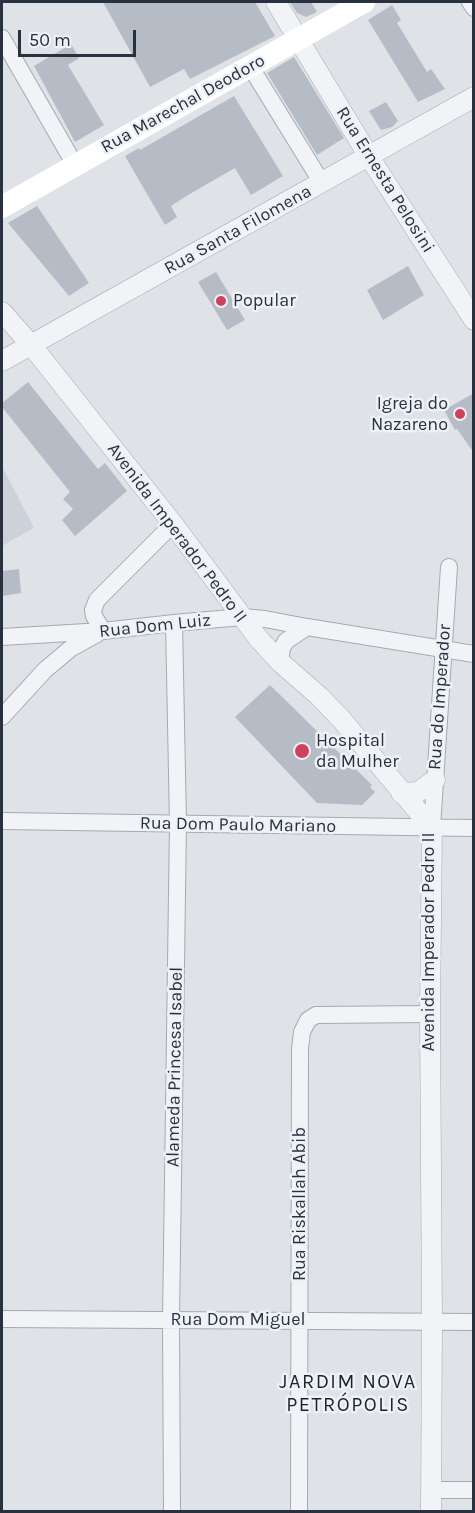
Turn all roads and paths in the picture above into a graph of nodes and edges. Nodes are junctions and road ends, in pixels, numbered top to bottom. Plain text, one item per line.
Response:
1 (276, 2) edge
2 (364, 2) edge
3 (470, 2) edge
4 (474, 8) edge
5 (2, 38) edge
6 (299, 39) junction
7 (250, 66) junction
8 (474, 97) edge
9 (368, 155) junction
10 (75, 165) junction
11 (322, 183) junction
12 (2, 207) edge
13 (2, 312) edge
14 (474, 320) edge
15 (32, 346) junction
16 (2, 361) edge
17 (173, 524) junction
18 (449, 567) dead end
19 (242, 617) junction
20 (174, 623) junction
21 (307, 627) junction
22 (103, 631) junction
23 (2, 637) edge
24 (444, 648) junction
25 (474, 654) edge
26 (280, 662) junction
27 (2, 717) edge
28 (435, 780) junction
29 (401, 793) junction
30 (2, 821) edge
31 (178, 823) junction
32 (432, 828) junction
33 (474, 828) edge
34 (430, 1014) junction
35 (2, 1319) edge
36 (171, 1320) junction
37 (300, 1320) junction
38 (432, 1322) junction
39 (474, 1322) edge
40 (431, 1490) junction
41 (474, 1490) edge
42 (172, 1512) edge
43 (299, 1512) edge
44 (431, 1512) edge

1 - 6 street, Rua Ernesta Pelosini
2 - 6 main road, Rua Marechal Deodoro
3 - 4 street
5 - 10 street
6 - 7 main road, Rua Marechal Deodoro
6 - 9 street, Rua Ernesta Pelosini
7 - 10 main road, Rua Marechal Deodoro
7 - 11 street
8 - 9 street, Rua Santa Filomena
9 - 11 street, Rua Santa Filomena
9 - 14 street, Rua Ernesta Pelosini
10 - 12 main road, Rua Marechal Deodoro
11 - 15 street, Rua Santa Filomena
13 - 15 street, Avenida Imperador Pedro II
15 - 16 street, Rua Santa Filomena
15 - 17 street, Avenida Imperador Pedro II
17 - 19 street, Avenida Imperador Pedro II
17 - 22 street
18 - 24 street, Rua do Imperador
19 - 20 street, Rua Dom Luiz
19 - 21 street, Rua Dom Luiz
19 - 26 street, Avenida Imperador Pedro II
20 - 22 street, Rua Dom Luiz
20 - 31 street, Alameda Princesa Isabel
21 - 24 street, Rua Dom Luiz
21 - 26 street
22 - 23 street, Rua Dom Luiz
22 - 27 street
24 - 25 street, Rua Dom Luiz
24 - 28 street, Rua do Imperador
26 - 29 street, Avenida Imperador Pedro II
28 - 29 street
28 - 32 street, Rua do Imperador
29 - 32 street, Avenida Imperador Pedro II
30 - 31 street, Rua Dom Paulo Mariano
31 - 32 street, Rua Dom Paulo Mariano
31 - 36 street, Alameda Princesa Isabel
32 - 33 street, Rua Dom Paulo Mariano
32 - 34 street, Avenida Imperador Pedro II
34 - 37 street, Rua Riskallah Abib
34 - 38 street, Avenida Imperador Pedro II
35 - 36 street, Rua Dom Miguel
36 - 37 street, Rua Dom Miguel
36 - 42 street, Alameda Princesa Isabel
37 - 38 street, Rua Dom Miguel
37 - 43 street, Rua Riskallah Abib
38 - 39 street, Rua Dom Miguel
38 - 40 street, Avenida Imperador Pedro II
40 - 41 street
40 - 44 street, Avenida Imperador Pedro II

